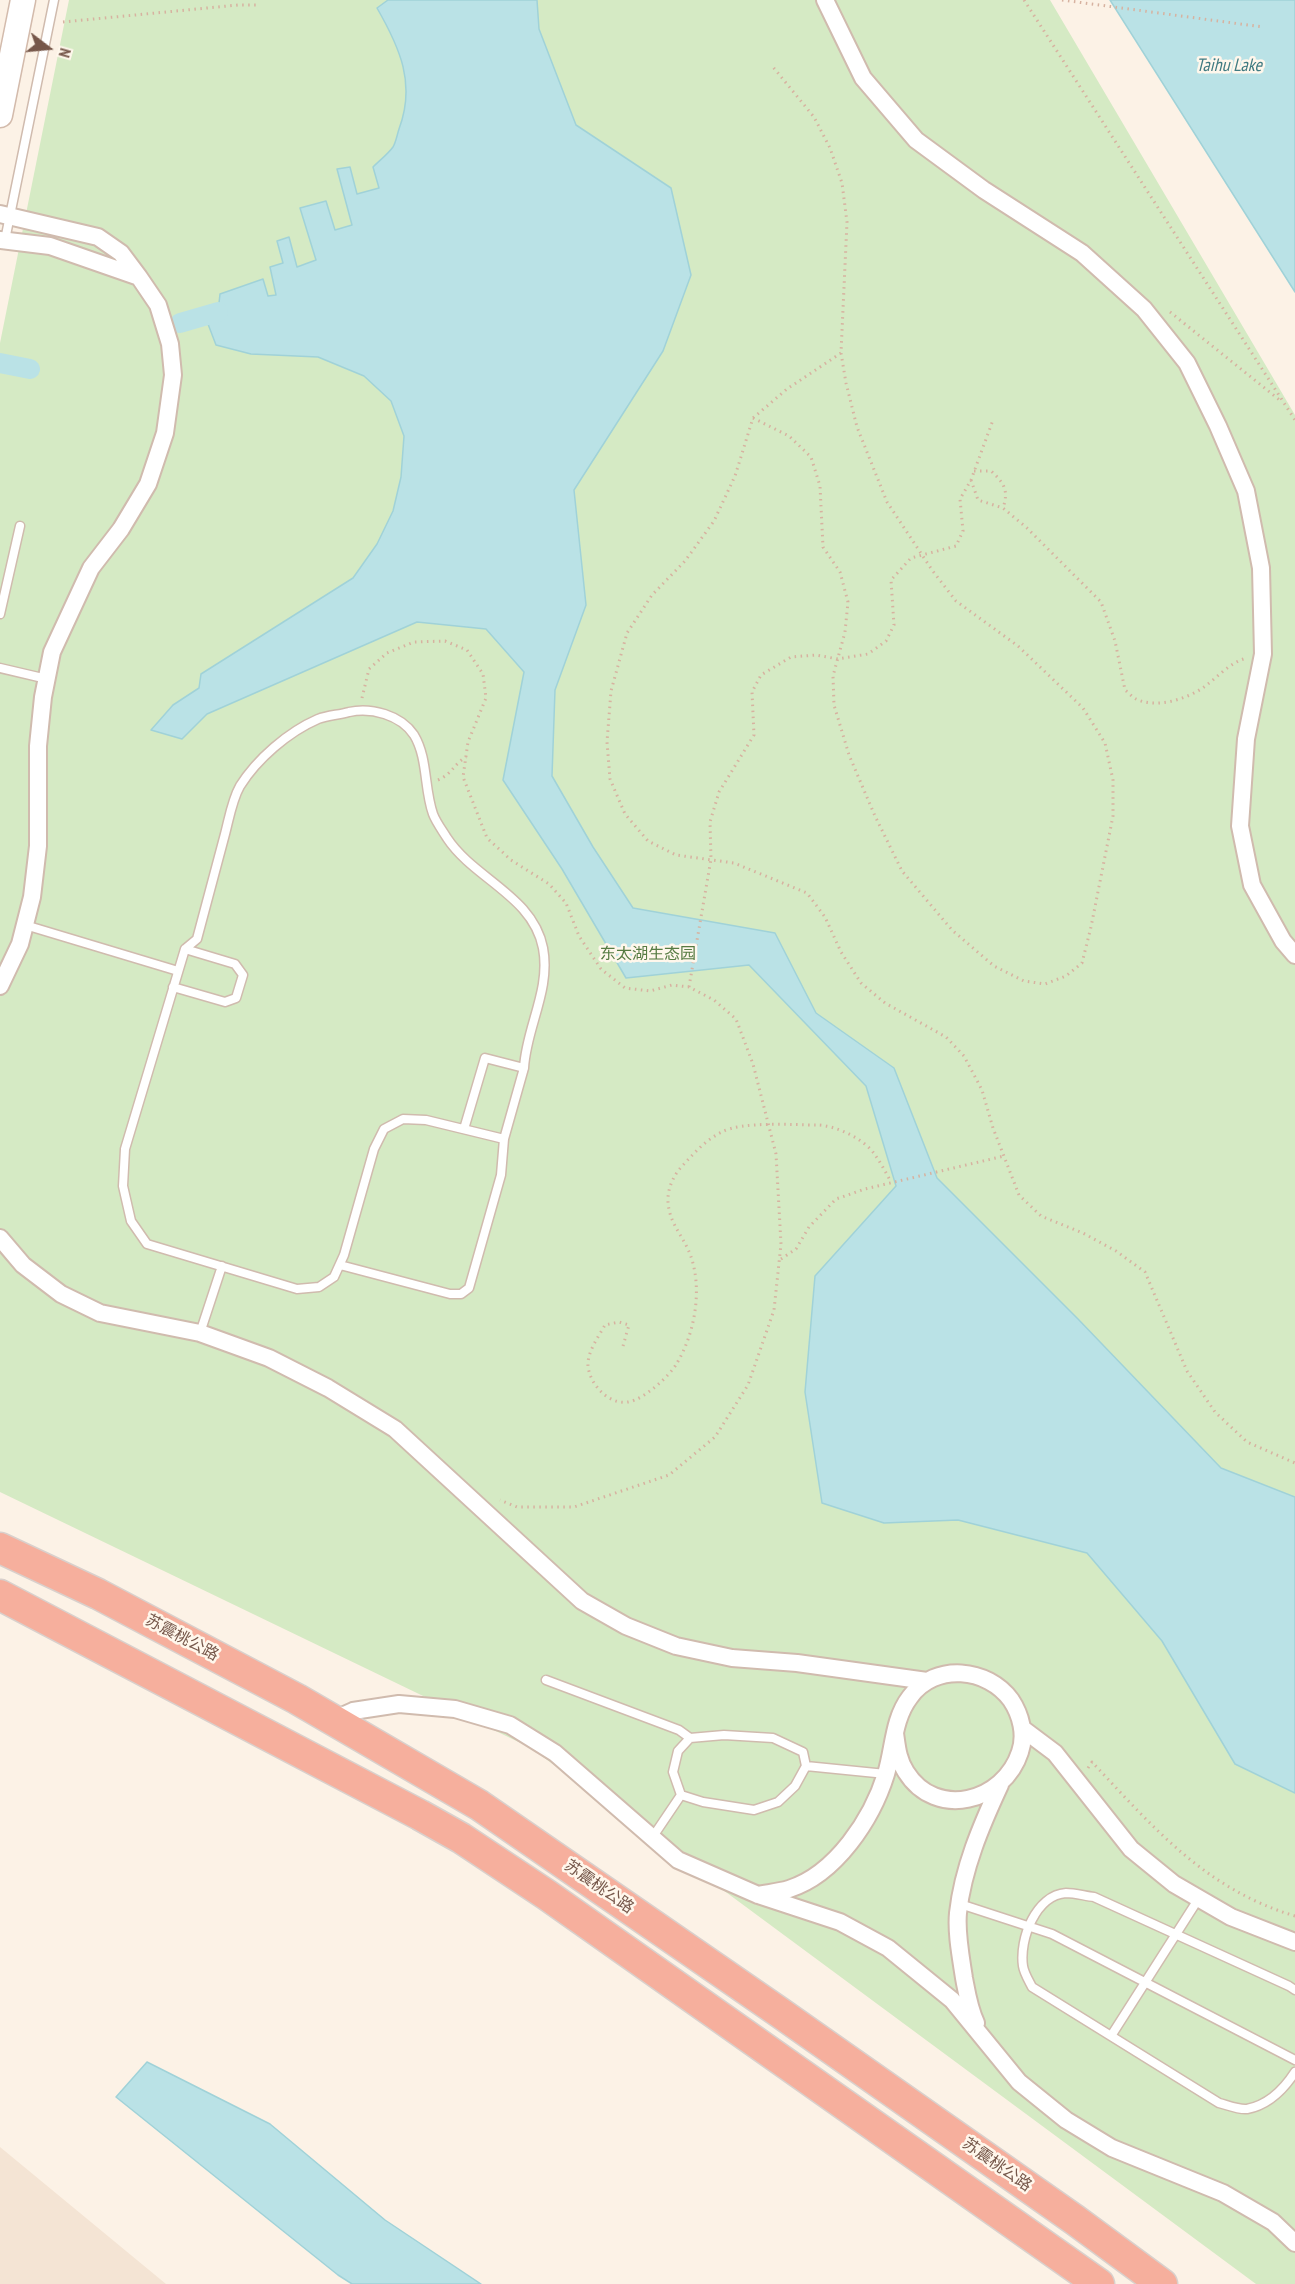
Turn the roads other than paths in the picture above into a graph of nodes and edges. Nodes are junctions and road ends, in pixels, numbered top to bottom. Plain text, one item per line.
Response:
1 (23, 0) edge
2 (54, 0) edge
3 (825, 0) edge
4 (0, 115) edge
5 (5, 215) edge
6 (3, 240) edge
7 (140, 277) junction
8 (20, 526) dead end
9 (0, 614) edge
10 (0, 669) edge
11 (47, 679) junction
12 (25, 925) junction
13 (184, 949) junction
14 (1295, 955) edge
15 (178, 971) junction
16 (0, 986) edge
17 (173, 987) junction
18 (524, 1068) junction
19 (464, 1129) junction
20 (504, 1139) junction
21 (0, 1238) edge
22 (340, 1265) junction
23 (222, 1266) junction
24 (200, 1334) junction
25 (0, 1531) edge
26 (0, 1548) edge
27 (0, 1595) edge
28 (0, 1615) edge
29 (165, 1629) junction
30 (546, 1680) dead end
31 (927, 1681) junction
32 (213, 1707) junction
33 (333, 1720) junction
34 (1023, 1729) junction
35 (895, 1733) junction
36 (690, 1738) junction
37 (806, 1766) junction
38 (886, 1774) junction
39 (1000, 1785) junction
40 (681, 1795) junction
41 (652, 1838) junction
42 (758, 1896) junction
43 (1198, 1898) junction
44 (960, 1904) junction
45 (1029, 1928) junction
46 (1177, 1935) junction
47 (1295, 1942) edge
48 (1146, 1982) junction
49 (1295, 1990) edge
50 (1111, 2036) junction
51 (985, 2043) junction
52 (1295, 2060) edge
53 (1295, 2072) edge
54 (1295, 2243) edge
55 (1099, 2284) edge
56 (1162, 2284) edge

1 - 4 main road
2 - 5 lane
3 - 14 street
5 - 6 lane
5 - 7 street
6 - 7 street
7 - 11 street
8 - 9 lane
10 - 11 lane
11 - 12 street
12 - 15 lane
12 - 16 street
13 - 15 lane
13 - 17 lane
13 - 18 lane
15 - 17 lane
17 - 23 lane
18 - 19 lane
18 - 20 lane
19 - 20 lane
19 - 22 lane
20 - 22 lane
21 - 24 street
22 - 23 lane
23 - 24 lane
24 - 31 street
25 - 29 highway
26 - 29 highway, 苏震桃公路
27 - 32 highway
28 - 32 highway
29 - 33 highway, 苏震桃公路
30 - 36 lane
31 - 34 street
31 - 35 street
32 - 55 highway
33 - 41 street
33 - 56 highway, 苏震桃公路
34 - 39 street
34 - 43 street
35 - 38 street
35 - 39 street
36 - 37 lane
36 - 40 lane
37 - 38 lane
37 - 40 lane
38 - 42 street
39 - 44 street
40 - 41 lane
41 - 42 street
42 - 51 street
43 - 46 lane
43 - 47 street
44 - 45 lane
44 - 51 street
45 - 46 lane
45 - 48 lane
45 - 50 lane
46 - 48 lane
46 - 49 lane
48 - 50 lane
48 - 52 lane
50 - 53 lane
51 - 54 street

